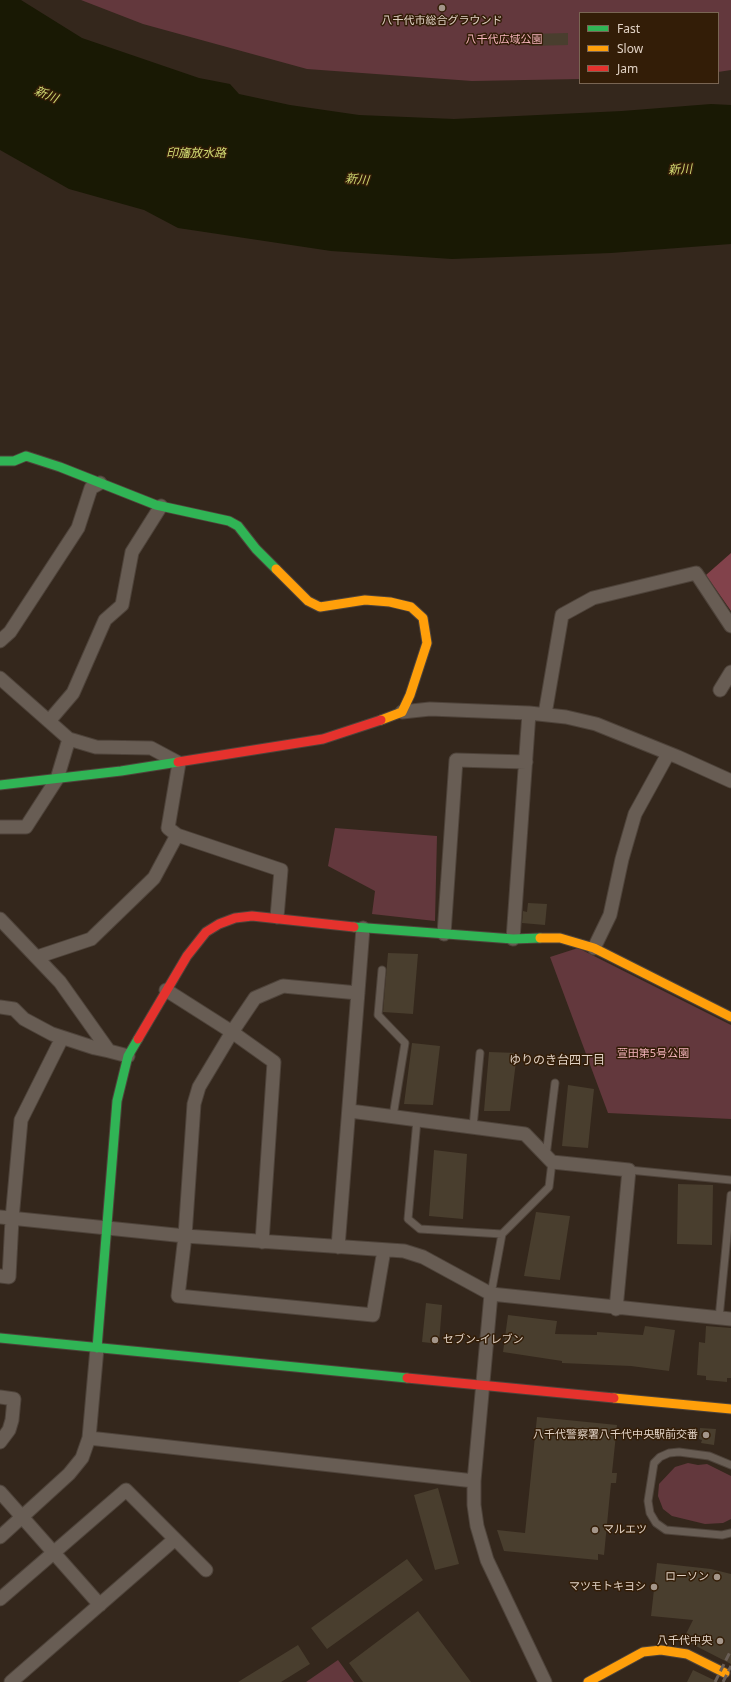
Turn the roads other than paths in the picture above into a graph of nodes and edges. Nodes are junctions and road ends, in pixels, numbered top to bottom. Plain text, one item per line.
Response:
1 (0, 461) edge
2 (100, 483) junction
3 (162, 506) junction
4 (731, 626) edge
5 (0, 642) edge
6 (731, 672) edge
7 (0, 678) edge
8 (720, 690) dead end
9 (402, 712) junction
10 (529, 713) junction
11 (544, 714) junction
12 (48, 721) junction
13 (69, 740) junction
14 (668, 754) junction
15 (526, 762) junction
16 (179, 763) junction
17 (57, 779) junction
18 (731, 781) edge
19 (0, 785) edge
20 (0, 827) edge
21 (177, 835) junction
22 (277, 917) junction
23 (0, 919) edge
24 (364, 928) junction
25 (444, 934) junction
26 (513, 939) junction
27 (594, 948) junction
28 (37, 957) junction
29 (382, 970) dead end
30 (166, 990) junction
31 (358, 993) junction
32 (0, 1007) edge
33 (731, 1017) edge
34 (232, 1032) junction
35 (62, 1038) junction
36 (109, 1051) junction
37 (480, 1053) dead end
38 (128, 1056) junction
39 (555, 1083) dead end
40 (350, 1111) junction
41 (393, 1116) junction
42 (417, 1120) junction
43 (473, 1127) junction
44 (549, 1160) junction
45 (629, 1170) junction
46 (731, 1180) edge
47 (731, 1195) edge
48 (6, 1218) edge
49 (106, 1228) junction
50 (502, 1234) junction
51 (185, 1236) junction
52 (262, 1242) junction
53 (338, 1247) junction
54 (384, 1250) junction
55 (0, 1276) edge
56 (491, 1294) junction
57 (616, 1308) junction
58 (725, 1319) edge
59 (0, 1338) edge
60 (97, 1348) junction
61 (484, 1386) junction
62 (0, 1397) edge
63 (731, 1409) edge
64 (89, 1438) junction
65 (0, 1442) edge
66 (731, 1465) edge
67 (474, 1481) junction
68 (0, 1492) edge
69 (22, 1518) junction
70 (731, 1533) edge
71 (0, 1536) edge
72 (175, 1539) junction
73 (53, 1553) junction
74 (206, 1570) dead end
75 (0, 1599) edge
76 (100, 1605) junction
77 (728, 1675) edge
78 (12, 1682) edge
79 (545, 1682) edge
80 (588, 1682) edge

1 - 2 street
2 - 3 street
2 - 5 street
3 - 9 street
3 - 12 street
4 - 11 street
6 - 8 street
7 - 12 street
9 - 10 street
9 - 16 street
10 - 11 street
10 - 15 street
11 - 14 street
12 - 13 street
13 - 16 street
13 - 17 street
14 - 18 street
14 - 27 street
15 - 25 street
15 - 26 street
16 - 17 street
16 - 21 street
17 - 19 street
17 - 20 street
21 - 22 street
21 - 28 street
22 - 24 street
22 - 30 street
23 - 28 street
24 - 25 street
24 - 31 street
25 - 26 street
26 - 27 street
27 - 33 street
28 - 36 street
29 - 41 lane
30 - 34 street
30 - 38 street
31 - 34 street
31 - 40 street
32 - 35 street
34 - 51 street
34 - 52 street
35 - 36 street
35 - 48 street
36 - 38 street
37 - 43 lane
38 - 49 street
39 - 44 lane
40 - 41 street
40 - 53 street
41 - 42 street
42 - 43 street
42 - 50 lane
43 - 44 street
44 - 45 street
44 - 50 lane
45 - 46 lane
45 - 57 street
47 - 58 lane
48 - 49 street
48 - 55 street
49 - 51 street
49 - 60 street
50 - 56 lane
51 - 52 street
51 - 54 street
52 - 53 street
53 - 54 street
54 - 56 street
56 - 57 street
56 - 61 street
57 - 58 street
59 - 60 street
60 - 61 street
60 - 64 street
61 - 63 street
61 - 67 street
62 - 65 street
64 - 67 street
64 - 69 street
66 - 70 lane
67 - 79 street
68 - 69 street
69 - 71 street
69 - 73 street
72 - 73 street
72 - 74 street
72 - 76 street
73 - 75 street
73 - 76 street
76 - 78 street
77 - 80 street

